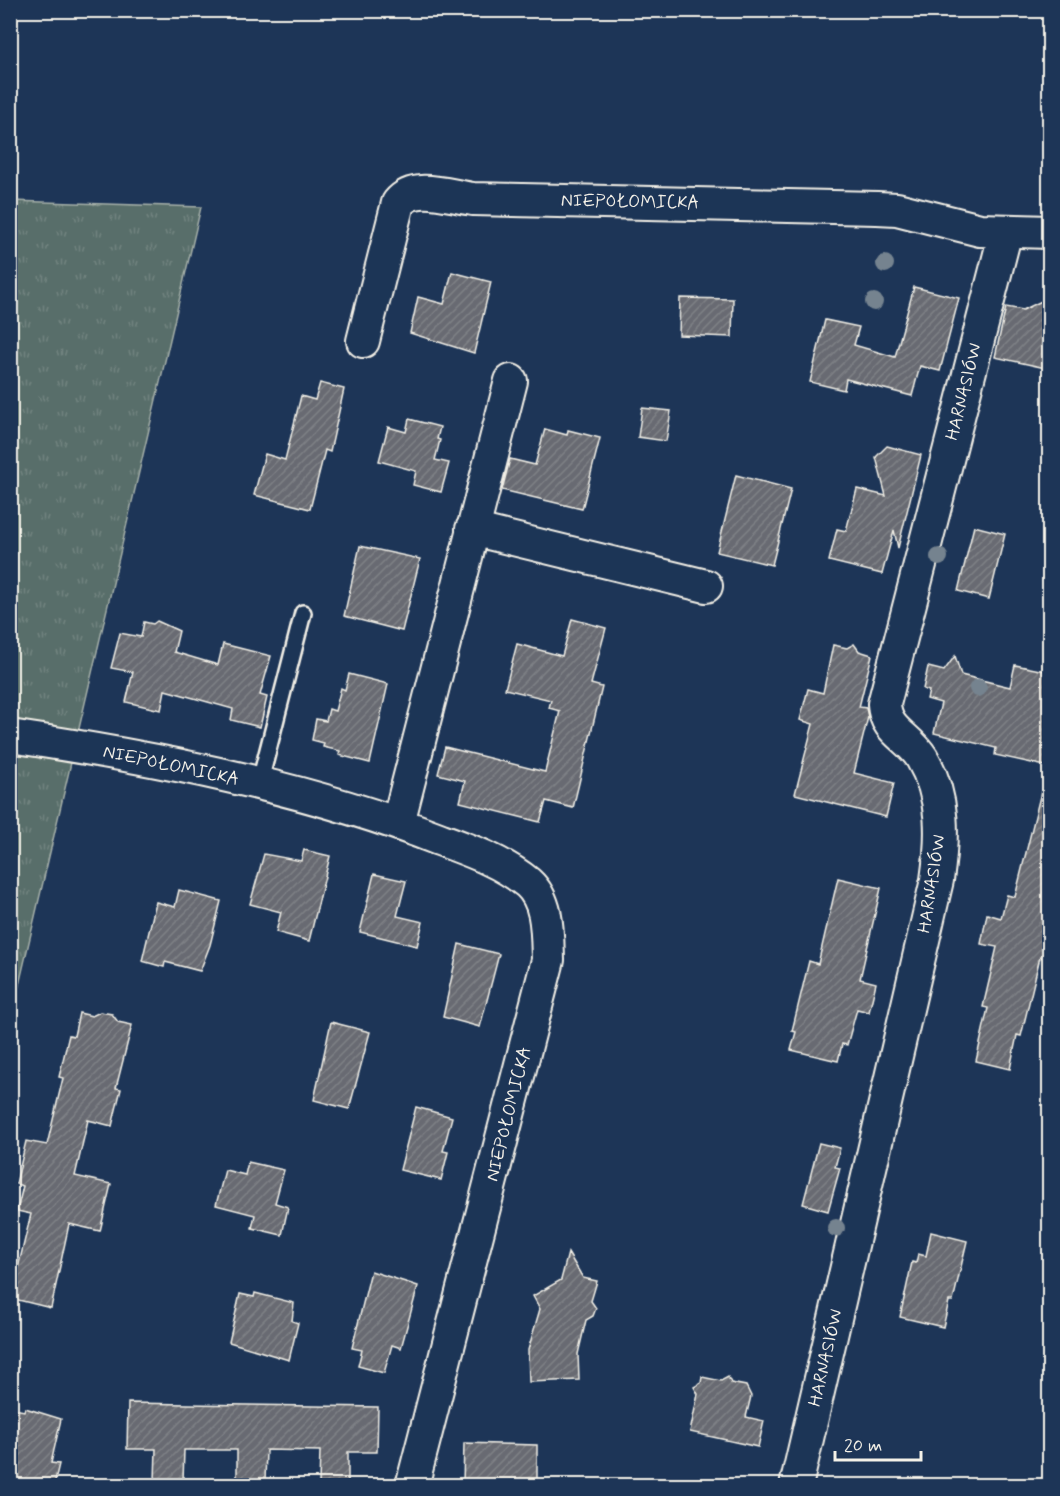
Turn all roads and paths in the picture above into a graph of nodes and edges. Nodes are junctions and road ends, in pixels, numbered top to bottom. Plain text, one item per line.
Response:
1 (1006, 231) junction
2 (1050, 232) edge
3 (363, 341) dead end
4 (511, 381) dead end
5 (472, 529) junction
6 (706, 586) dead end
7 (303, 613) dead end
8 (10, 736) edge
9 (259, 785) junction
10 (398, 823) junction
11 (412, 1485) edge
12 (796, 1485) edge

1 - 2 street, NIEPOŁOMICKA
1 - 3 street, NIEPOŁOMICKA
1 - 12 street, HARNASIÓW
4 - 5 street
5 - 6 street
5 - 10 street
7 - 9 lane
8 - 9 street, NIEPOŁOMICKA
9 - 10 street, NIEPOŁOMICKA
10 - 11 street, NIEPOŁOMICKA

